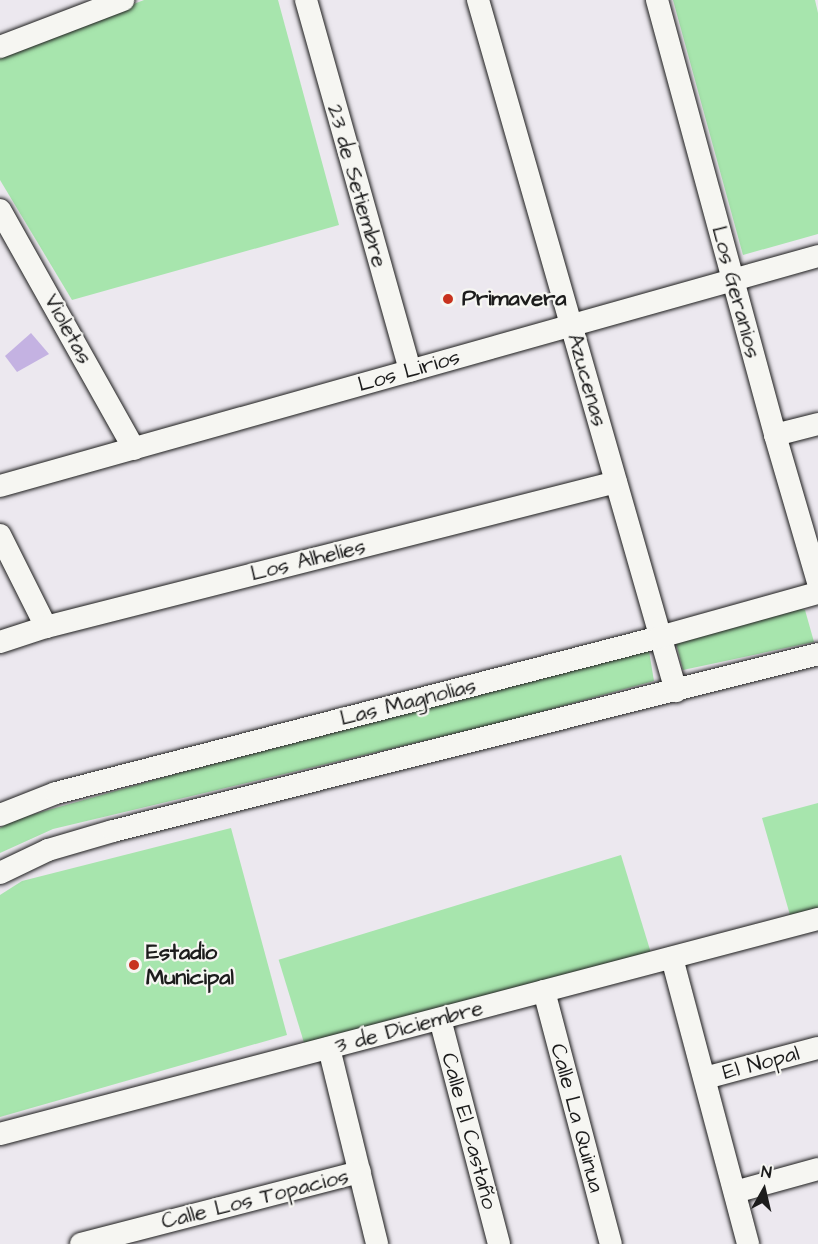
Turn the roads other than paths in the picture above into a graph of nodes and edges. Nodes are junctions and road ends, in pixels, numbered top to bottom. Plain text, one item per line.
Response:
1 (123, 0) edge
2 (306, 0) edge
3 (478, 0) edge
4 (657, 0) edge
5 (0, 47) edge
6 (0, 210) edge
7 (818, 256) edge
8 (733, 280) junction
9 (571, 326) junction
10 (410, 371) junction
11 (818, 424) edge
12 (775, 435) junction
13 (134, 449) junction
14 (616, 482) junction
15 (0, 486) edge
16 (0, 535) edge
17 (818, 582) edge
18 (818, 593) edge
19 (46, 627) junction
20 (660, 637) junction
21 (0, 642) edge
22 (818, 654) edge
23 (676, 691) junction
24 (0, 815) edge
25 (0, 873) edge
26 (818, 919) edge
27 (672, 958) junction
28 (544, 991) junction
29 (440, 1019) junction
30 (329, 1048) junction
31 (818, 1048) edge
32 (705, 1078) junction
33 (0, 1134) edge
34 (818, 1169) edge
35 (360, 1172) junction
36 (735, 1192) junction
37 (81, 1244) edge
38 (377, 1244) edge
39 (499, 1244) edge
40 (611, 1244) edge
41 (748, 1244) edge

1 - 5 street
2 - 10 street, 23 de Setiembre
3 - 9 street, Azucenas
4 - 8 street, Los Geranios
6 - 13 street, Violetas
7 - 8 street, Los Lirios
8 - 9 street, Los Lirios
8 - 12 street, Los Geranios
9 - 10 street, Los Lirios
9 - 14 street, Azucenas
10 - 13 street, Los Lirios
11 - 12 street
12 - 17 street, Los Geranios
13 - 15 street, Los Lirios
14 - 19 street, Los Alhelíes
14 - 20 street, Azucenas
16 - 19 street
18 - 20 street, Las Magnolias
19 - 21 street, Los Alhelíes
20 - 23 street, Azucenas
20 - 24 street, Las Magnolias
22 - 23 street
23 - 25 street
26 - 27 street, 3 de Diciembre
27 - 28 street, 3 de Diciembre
27 - 32 street
28 - 29 street, 3 de Diciembre
28 - 40 street, Calle La Quinua
29 - 30 street, 3 de Diciembre
29 - 39 street, Calle El Castaño
30 - 33 street, 3 de Diciembre
30 - 35 street
31 - 32 street, El Nopal
32 - 36 street
34 - 36 street
35 - 37 street, Calle Los Topacios
35 - 38 street
36 - 41 street

